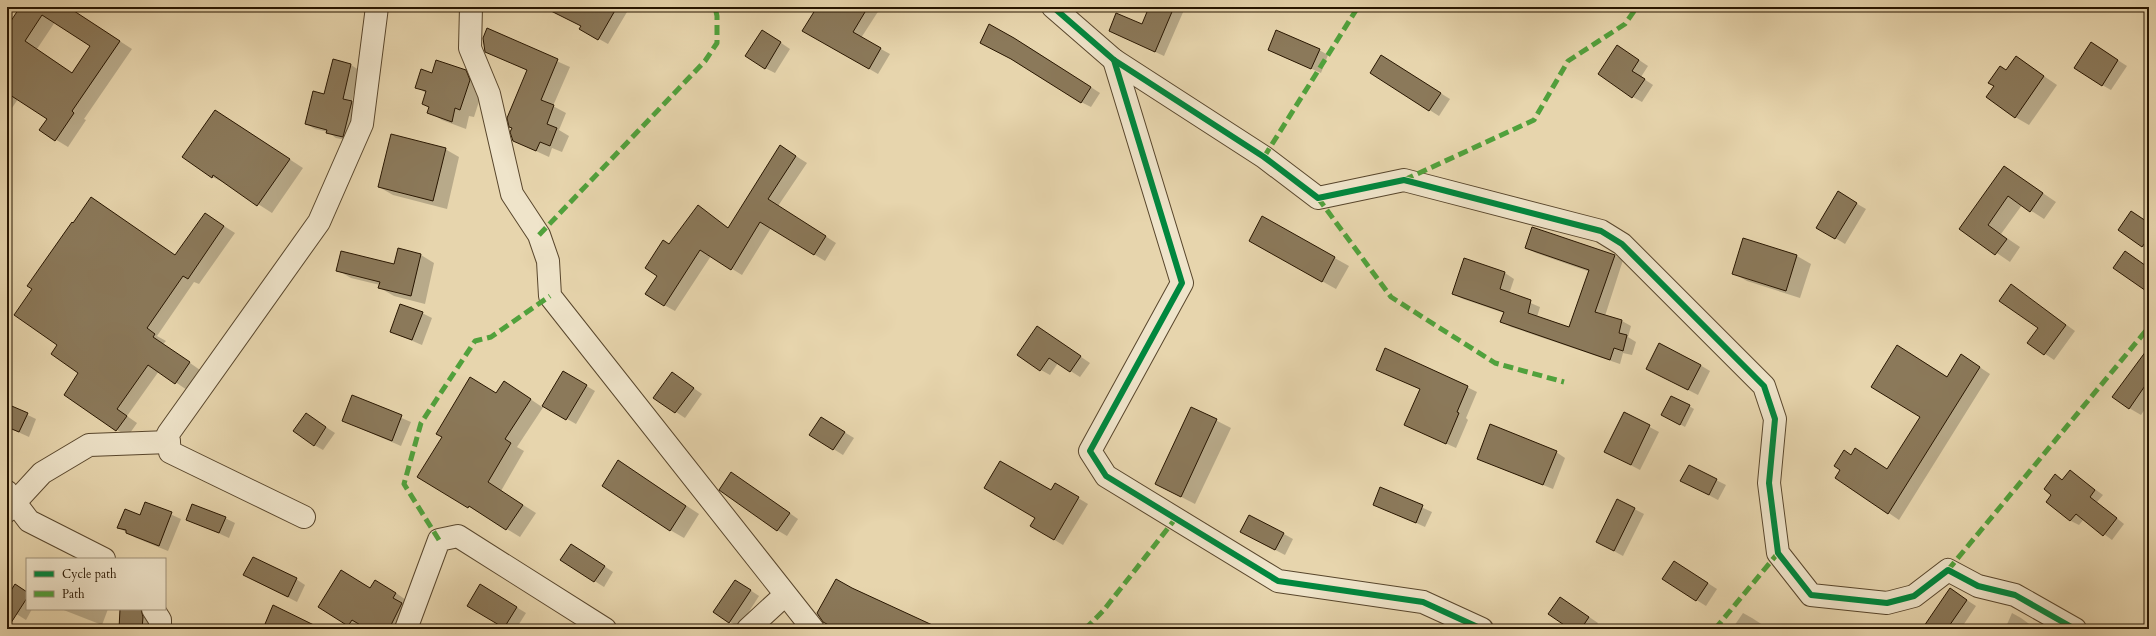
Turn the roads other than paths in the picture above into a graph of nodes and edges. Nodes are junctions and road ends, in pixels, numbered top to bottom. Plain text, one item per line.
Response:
1 (377, 7) edge
2 (471, 7) edge
3 (1053, 7) edge
4 (1114, 60) junction
5 (169, 442) junction
6 (10, 501) edge
7 (304, 517) dead end
8 (102, 558) edge
9 (785, 595) junction
10 (154, 610) edge
11 (160, 629) edge
12 (406, 629) edge
13 (605, 629) edge
14 (748, 629) edge
15 (813, 629) edge
16 (1482, 629) edge
17 (2075, 629) edge

1 - 5 street
2 - 9 street
3 - 4 street
4 - 16 street
4 - 17 street
5 - 6 street
5 - 7 street
6 - 8 street
9 - 14 street
9 - 15 street
10 - 11 street
12 - 13 street

